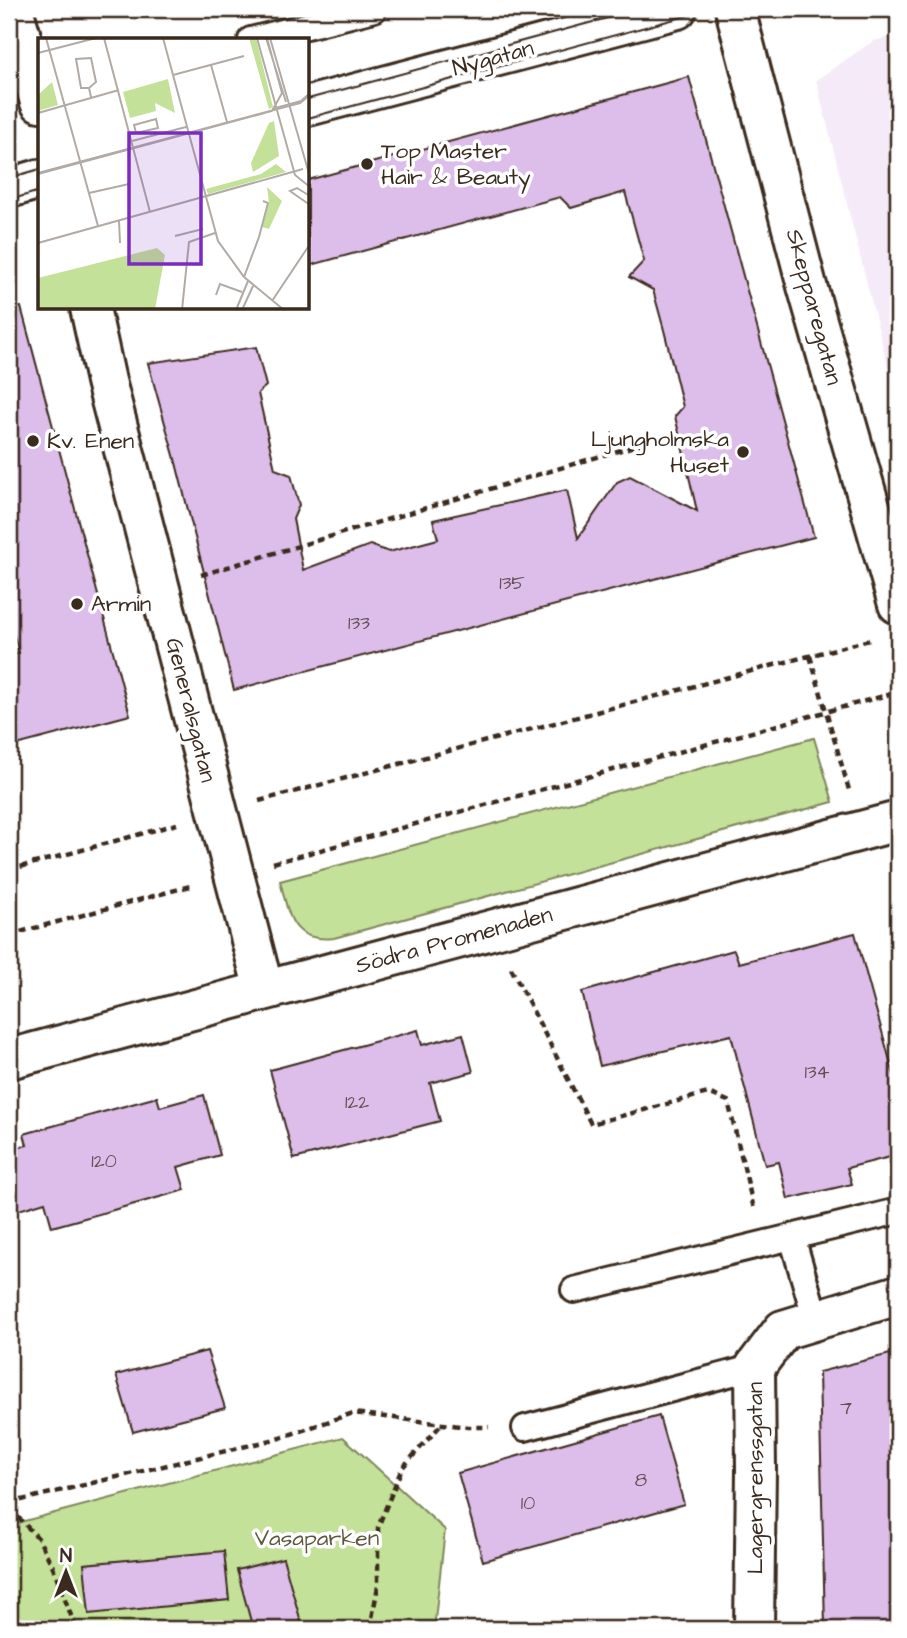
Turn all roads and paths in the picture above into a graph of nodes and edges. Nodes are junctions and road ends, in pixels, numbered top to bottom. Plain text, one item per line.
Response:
1 (373, 9) edge
2 (677, 9) edge
3 (735, 9) edge
4 (19, 10) edge
5 (259, 38) edge
6 (38, 89) edge
7 (310, 105) edge
8 (38, 180) edge
9 (9, 188) edge
10 (90, 310) edge
11 (642, 444) dead end
12 (160, 588) junction
13 (892, 620) edge
14 (810, 656) junction
15 (898, 692) edge
16 (827, 712) junction
17 (218, 812) junction
18 (898, 821) edge
19 (861, 831) junction
20 (9, 870) edge
21 (233, 874) junction
22 (9, 935) edge
23 (509, 965) dead end
24 (264, 990) junction
25 (9, 1059) edge
26 (898, 1210) edge
27 (792, 1237) junction
28 (763, 1243) junction
29 (574, 1290) dead end
30 (898, 1295) edge
31 (816, 1320) junction
32 (755, 1367) junction
33 (441, 1424) junction
34 (525, 1428) joint
35 (9, 1503) edge
36 (9, 1508) edge
37 (76, 1629) edge
38 (370, 1629) edge
39 (754, 1629) edge

1 - 5 lane
2 - 7 street, Nygatan
3 - 13 street, Skepparegatan
4 - 6 street
8 - 9 street
10 - 12 street, Generalsgatan
11 - 12 path
12 - 17 street, Generalsgatan
13 - 14 path
14 - 16 path
14 - 17 path
15 - 16 path
16 - 19 path
16 - 21 path
17 - 20 path
17 - 21 street, Generalsgatan
18 - 19 street, Södra Promenaden
19 - 24 street, Södra Promenaden
21 - 22 path
21 - 24 street, Generalsgatan
23 - 28 path
24 - 25 street, Södra Promenaden
26 - 27 lane
27 - 28 lane
27 - 31 lane
28 - 29 lane
30 - 31 street, Lagergrenssgatan
31 - 32 street, Lagergrenssgatan
32 - 34 lane
32 - 39 street, Lagergrenssgatan
33 - 34 path
33 - 35 path
33 - 38 path
36 - 37 path

